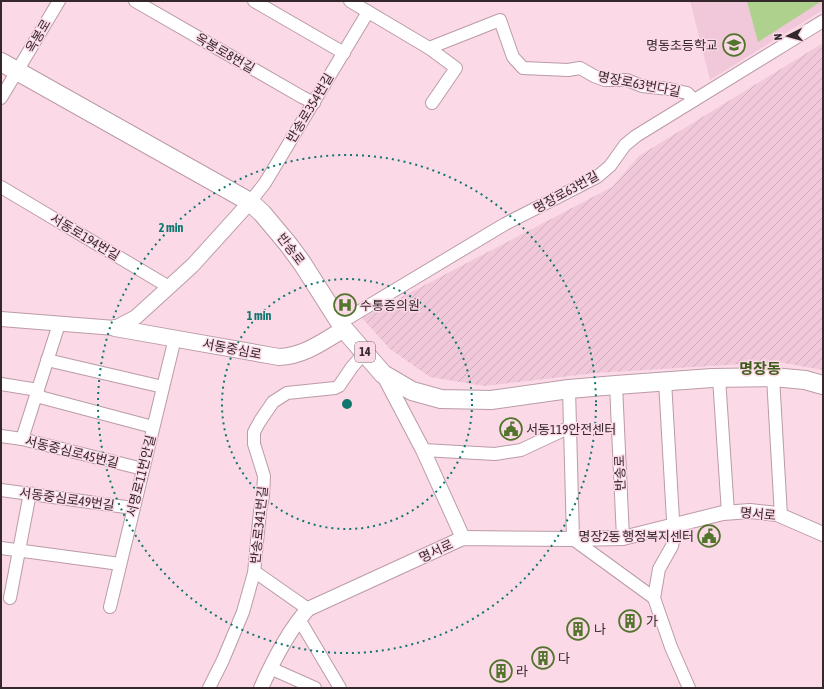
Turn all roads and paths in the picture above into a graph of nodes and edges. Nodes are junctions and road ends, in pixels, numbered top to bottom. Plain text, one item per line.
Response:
1 (135, 1) edge
2 (254, 1) edge
3 (350, 1) edge
4 (57, 2) edge
5 (368, 12) junction
6 (823, 21) edge
7 (429, 48) junction
8 (344, 53) junction
9 (1, 62) edge
10 (18, 71) junction
11 (1, 98) edge
12 (694, 100) junction
13 (314, 103) junction
14 (432, 103) dead end
15 (1, 187) edge
16 (250, 202) junction
17 (169, 287) junction
18 (1, 319) edge
19 (59, 324) junction
20 (341, 325) junction
21 (115, 328) junction
22 (175, 338) junction
23 (365, 352) junction
24 (47, 360) junction
25 (383, 374) junction
26 (773, 377) junction
27 (719, 378) junction
28 (665, 381) junction
29 (1, 384) edge
30 (616, 385) junction
31 (823, 385) edge
32 (163, 387) junction
33 (569, 389) junction
34 (37, 393) junction
35 (153, 427) junction
36 (570, 427) junction
37 (1, 436) edge
38 (22, 439) junction
39 (423, 450) junction
40 (143, 469) junction
41 (1, 490) edge
42 (30, 493) junction
43 (133, 508) junction
44 (728, 513) junction
45 (781, 516) junction
46 (674, 526) junction
47 (823, 534) edge
48 (463, 538) junction
49 (623, 538) junction
50 (572, 539) junction
51 (1, 548) edge
52 (19, 550) junction
53 (120, 564) junction
54 (255, 572) junction
55 (10, 598) dead end
56 (654, 598) junction
57 (110, 607) dead end
58 (304, 614) junction
59 (270, 668) junction
60 (209, 688) edge
61 (260, 688) edge
62 (315, 688) edge
63 (340, 688) edge
64 (689, 688) edge

1 - 13 street, 옥봉로8번길
2 - 8 street
3 - 5 street
4 - 10 street, 옥봉로
5 - 7 street
5 - 8 street, 반송로354번길
6 - 12 street, 명장로63번길
7 - 12 street, 명장로63번다길
7 - 14 street
8 - 13 street, 반송로354번길
9 - 10 main road, 반송로 / 14
10 - 11 street, 옥봉로
10 - 16 main road, 반송로 / 14
12 - 20 street, 명장로63번길
13 - 16 street, 반송로354번길
15 - 17 street, 서동로194번길
16 - 17 street
16 - 20 main road, 반송로 / 14
17 - 21 street
18 - 19 street, 서동중심로
19 - 21 street, 서동중심로
19 - 24 street
20 - 22 main road, 서동중심로
20 - 23 main road, 반송로 / 14
21 - 22 main road, 서동중심로
22 - 32 street, 서명로11번안길
23 - 25 main road, 반송로 / 14
23 - 54 street, 반송로341번길
24 - 32 street
24 - 34 street
25 - 33 main road, 반송로 / 14
25 - 39 street
26 - 27 main road, 반송로 / 14
26 - 31 main road, 반송로 / 14
26 - 45 street
27 - 28 main road, 반송로 / 14
27 - 44 street
28 - 30 main road, 반송로 / 14
28 - 46 street
29 - 34 street
30 - 33 main road, 반송로 / 14
30 - 49 street, 반송로
32 - 35 street, 서명로11번안길
33 - 36 street
34 - 35 street
34 - 38 street
35 - 40 street, 서명로11번안길
36 - 39 street
36 - 50 street
37 - 38 street, 서동중심로45번길
38 - 40 street, 서동중심로45번길
39 - 48 street
40 - 43 street, 서명로11번안길
41 - 42 street, 서동중심로49번길
42 - 43 street, 서동중심로49번길
42 - 52 street
43 - 53 street, 서명로11번안길
44 - 45 street, 명서로
44 - 46 street, 명서로
45 - 47 street, 명서로
46 - 49 street, 명서로
46 - 56 street
48 - 50 street, 명서로
48 - 58 street, 명서로
49 - 50 street, 명서로
50 - 56 street
51 - 52 street
52 - 53 street
52 - 55 street
53 - 57 street, 서명로11번안길
54 - 58 street
54 - 60 street, 반송로341번길
56 - 64 street
58 - 59 street
58 - 63 street
59 - 61 street
59 - 62 street

